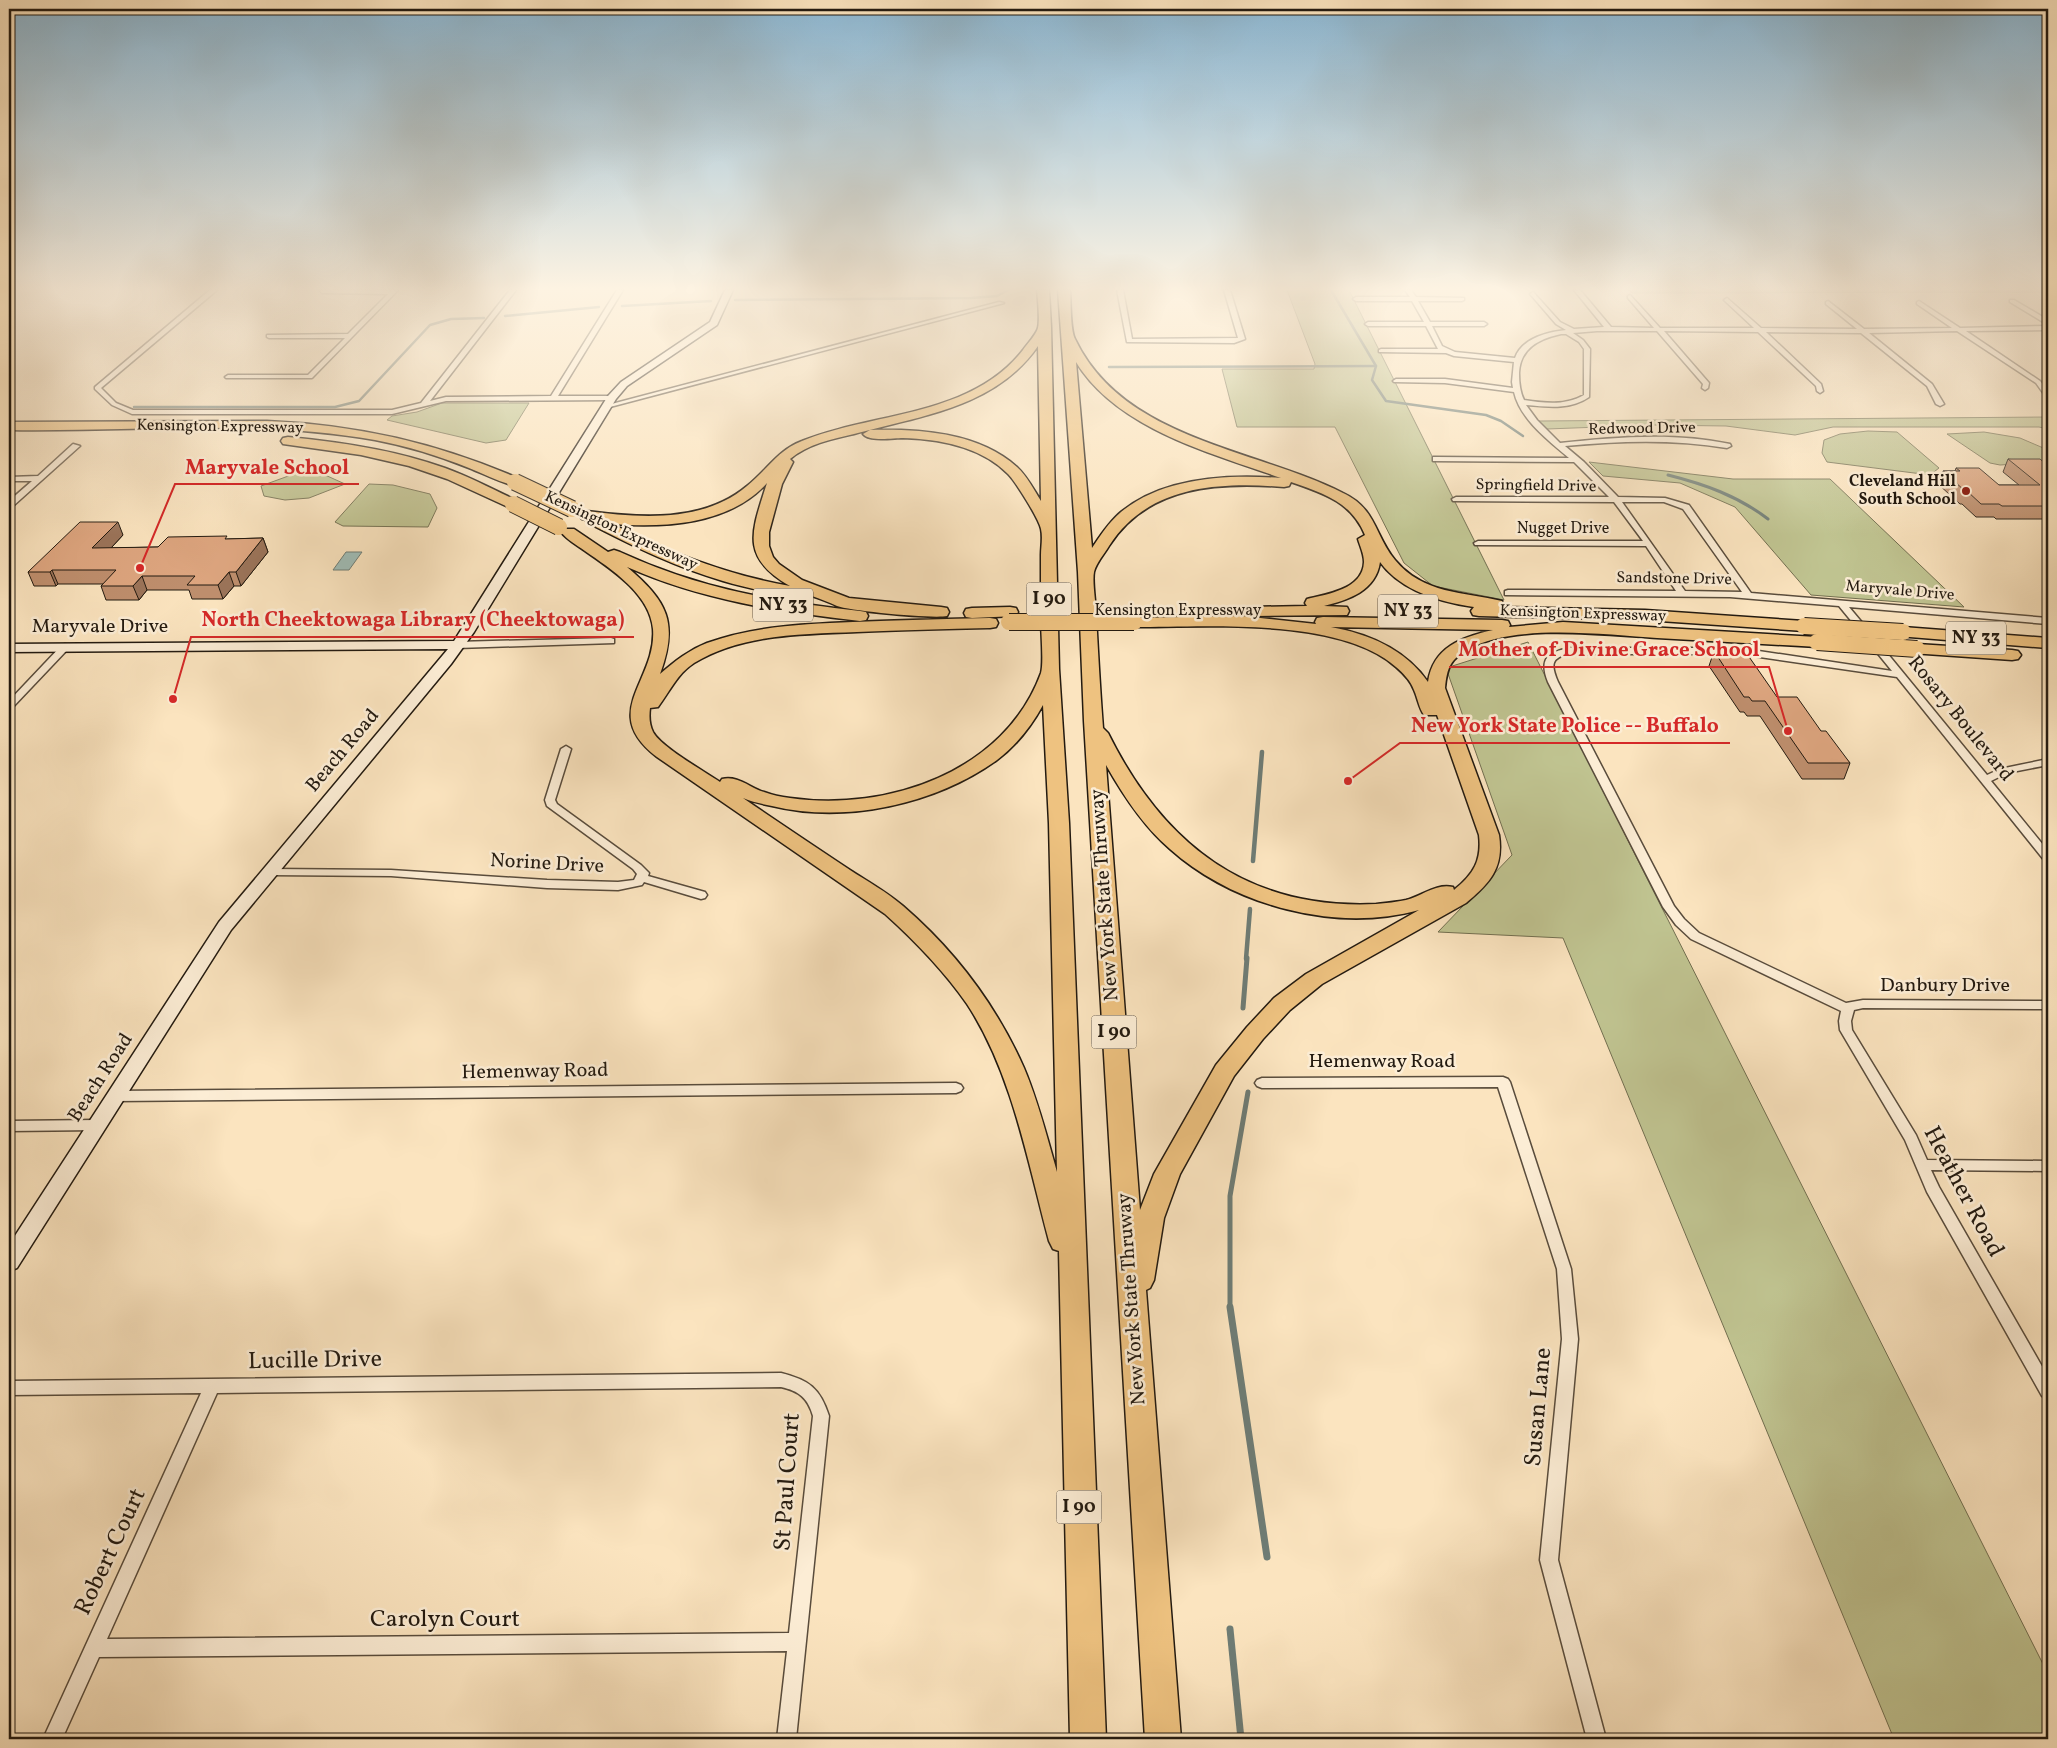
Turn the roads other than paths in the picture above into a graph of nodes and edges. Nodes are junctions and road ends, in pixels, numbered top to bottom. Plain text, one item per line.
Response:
1 (117, 372) edge
2 (315, 372) edge
3 (449, 372) edge
4 (570, 372) edge
5 (642, 372) edge
6 (730, 372) edge
7 (1008, 372) edge
8 (1046, 372) edge
9 (1071, 372) edge
10 (1089, 372) edge
11 (1515, 372) edge
12 (1587, 372) edge
13 (1696, 372) edge
14 (1805, 372) edge
15 (1913, 372) edge
16 (2022, 372) edge
17 (228, 377) dead end
18 (1396, 381) dead end
19 (1705, 388) dead end
20 (1516, 390) junction
21 (1820, 391) dead end
22 (2048, 395) edge
23 (553, 399) junction
24 (610, 402) junction
25 (1520, 402) junction
26 (1940, 404) dead end
27 (422, 406) junction
28 (9, 422) edge
29 (133, 425) junction
30 (9, 426) edge
31 (9, 436) edge
32 (261, 439) dead end
33 (276, 440) dead end
34 (1558, 445) junction
35 (76, 446) dead end
36 (1727, 446) dead end
37 (1436, 459) dead end
38 (1575, 460) junction
39 (39, 478) junction
40 (9, 479) edge
41 (1456, 499) dead end
42 (1615, 500) junction
43 (9, 505) edge
44 (587, 516) junction
45 (1049, 528) junction
46 (564, 529) junction
47 (1478, 543) dead end
48 (1648, 544) junction
49 (1086, 572) junction
50 (1508, 593) dead end
51 (1682, 593) junction
52 (1749, 596) junction
53 (848, 603) junction
54 (1842, 604) junction
55 (1576, 612) junction
56 (1242, 616) junction
57 (1009, 618) junction
58 (2048, 621) edge
59 (990, 623) junction
60 (1563, 627) junction
61 (611, 641) dead end
62 (2048, 643) edge
63 (457, 645) junction
64 (65, 647) junction
65 (9, 648) edge
66 (2048, 658) edge
67 (1050, 670) junction
68 (1900, 675) junction
69 (9, 706) edge
70 (1093, 721) junction
71 (566, 749) dead end
72 (2048, 762) edge
73 (1984, 780) junction
74 (2048, 858) edge
75 (270, 872) junction
76 (642, 878) junction
77 (700, 895) dead end
78 (2048, 1006) edge
79 (1847, 1011) junction
80 (1503, 1082) joint
81 (1262, 1083) dead end
82 (956, 1088) dead end
83 (115, 1096) junction
84 (96, 1125) junction
85 (9, 1126) edge
86 (1922, 1165) junction
87 (2048, 1166) edge
88 (9, 1262) edge
89 (1072, 1274) junction
90 (1134, 1343) junction
91 (621, 1381) joint
92 (2046, 1384) edge
93 (213, 1385) junction
94 (9, 1388) edge
95 (797, 1642) junction
96 (93, 1648) junction
97 (52, 1739) edge
98 (787, 1739) edge
99 (1088, 1739) edge
100 (1163, 1739) edge
101 (1597, 1739) edge

1 - 27 street
2 - 17 street
3 - 27 street
4 - 23 street
5 - 24 street, Beach Road
6 - 24 street
7 - 44 highway
8 - 45 highway, New York State Thruway / I 90
9 - 49 highway, New York State Thruway / I 90
10 - 55 highway
11 - 20 street
12 - 25 street
13 - 19 street
14 - 21 street
15 - 26 street
16 - 22 street
18 - 20 street
20 - 25 street
23 - 24 street
23 - 27 street
24 - 63 street, Beach Road
25 - 34 street
28 - 29 highway
29 - 30 highway, Kensington Expressway / NY 33
29 - 44 highway, Kensington Expressway / NY 33, bridge
31 - 32 highway, Kensington Expressway
33 - 46 highway, Kensington Expressway / NY 33, bridge
34 - 36 street, Redwood Drive
34 - 38 street
35 - 39 street
37 - 38 street, Springfield Drive
38 - 42 street
39 - 40 street
39 - 43 street
41 - 42 street, Springfield Drive
42 - 48 street
42 - 52 street, Sandstone Drive
44 - 53 highway, Kensington Expressway / NY 33
45 - 53 highway
45 - 67 highway, New York State Thruway / I 90
46 - 59 highway, Kensington Expressway / NY 33
46 - 89 highway
47 - 48 street, Nugget Drive
48 - 51 street
49 - 56 highway
49 - 70 highway, New York State Thruway / I 90
50 - 51 street, Sandstone Drive
51 - 52 street, Sandstone Drive
52 - 54 street, Maryvale Drive
53 - 57 highway, Kensington Expressway / NY 33
54 - 58 street, Maryvale Drive
54 - 68 street, Rosary Boulevard
55 - 56 highway, Kensington Expressway / NY 33
55 - 62 highway, Kensington Expressway / NY 33, bridge
56 - 57 highway, Kensington Expressway / NY 33, bridge
56 - 60 highway, Kensington Expressway / NY 33
56 - 70 highway
57 - 59 highway, Kensington Expressway / NY 33
59 - 67 highway
60 - 66 highway, Kensington Expressway / NY 33, bridge
60 - 90 highway
61 - 63 street, Maryvale Drive
63 - 64 street, Maryvale Drive
63 - 75 street, Beach Road
64 - 65 street, Maryvale Drive
64 - 69 street
67 - 89 highway, New York State Thruway / I 90
68 - 73 street, Rosary Boulevard
68 - 79 street
70 - 90 highway, New York State Thruway / I 90
71 - 76 street, Norine Drive
72 - 73 street
73 - 74 street, Rosary Boulevard
75 - 76 street, Norine Drive
75 - 83 street, Beach Road
76 - 77 street
78 - 79 street, Danbury Drive
79 - 86 street, Heather Road
80 - 81 street, Hemenway Road
80 - 101 street, Susan Lane
82 - 83 street, Hemenway Road
83 - 84 street, Beach Road
84 - 85 street
84 - 88 street, Beach Road
86 - 87 street
86 - 92 street, Heather Road
89 - 99 highway, New York State Thruway / I 90
90 - 100 highway, New York State Thruway / I 90
91 - 93 street, Lucille Drive
91 - 95 street, St Paul Court
93 - 94 street, Lucille Drive
93 - 96 street, Robert Court
95 - 96 street, Carolyn Court
95 - 98 street, St Paul Court
96 - 97 street, Robert Court

